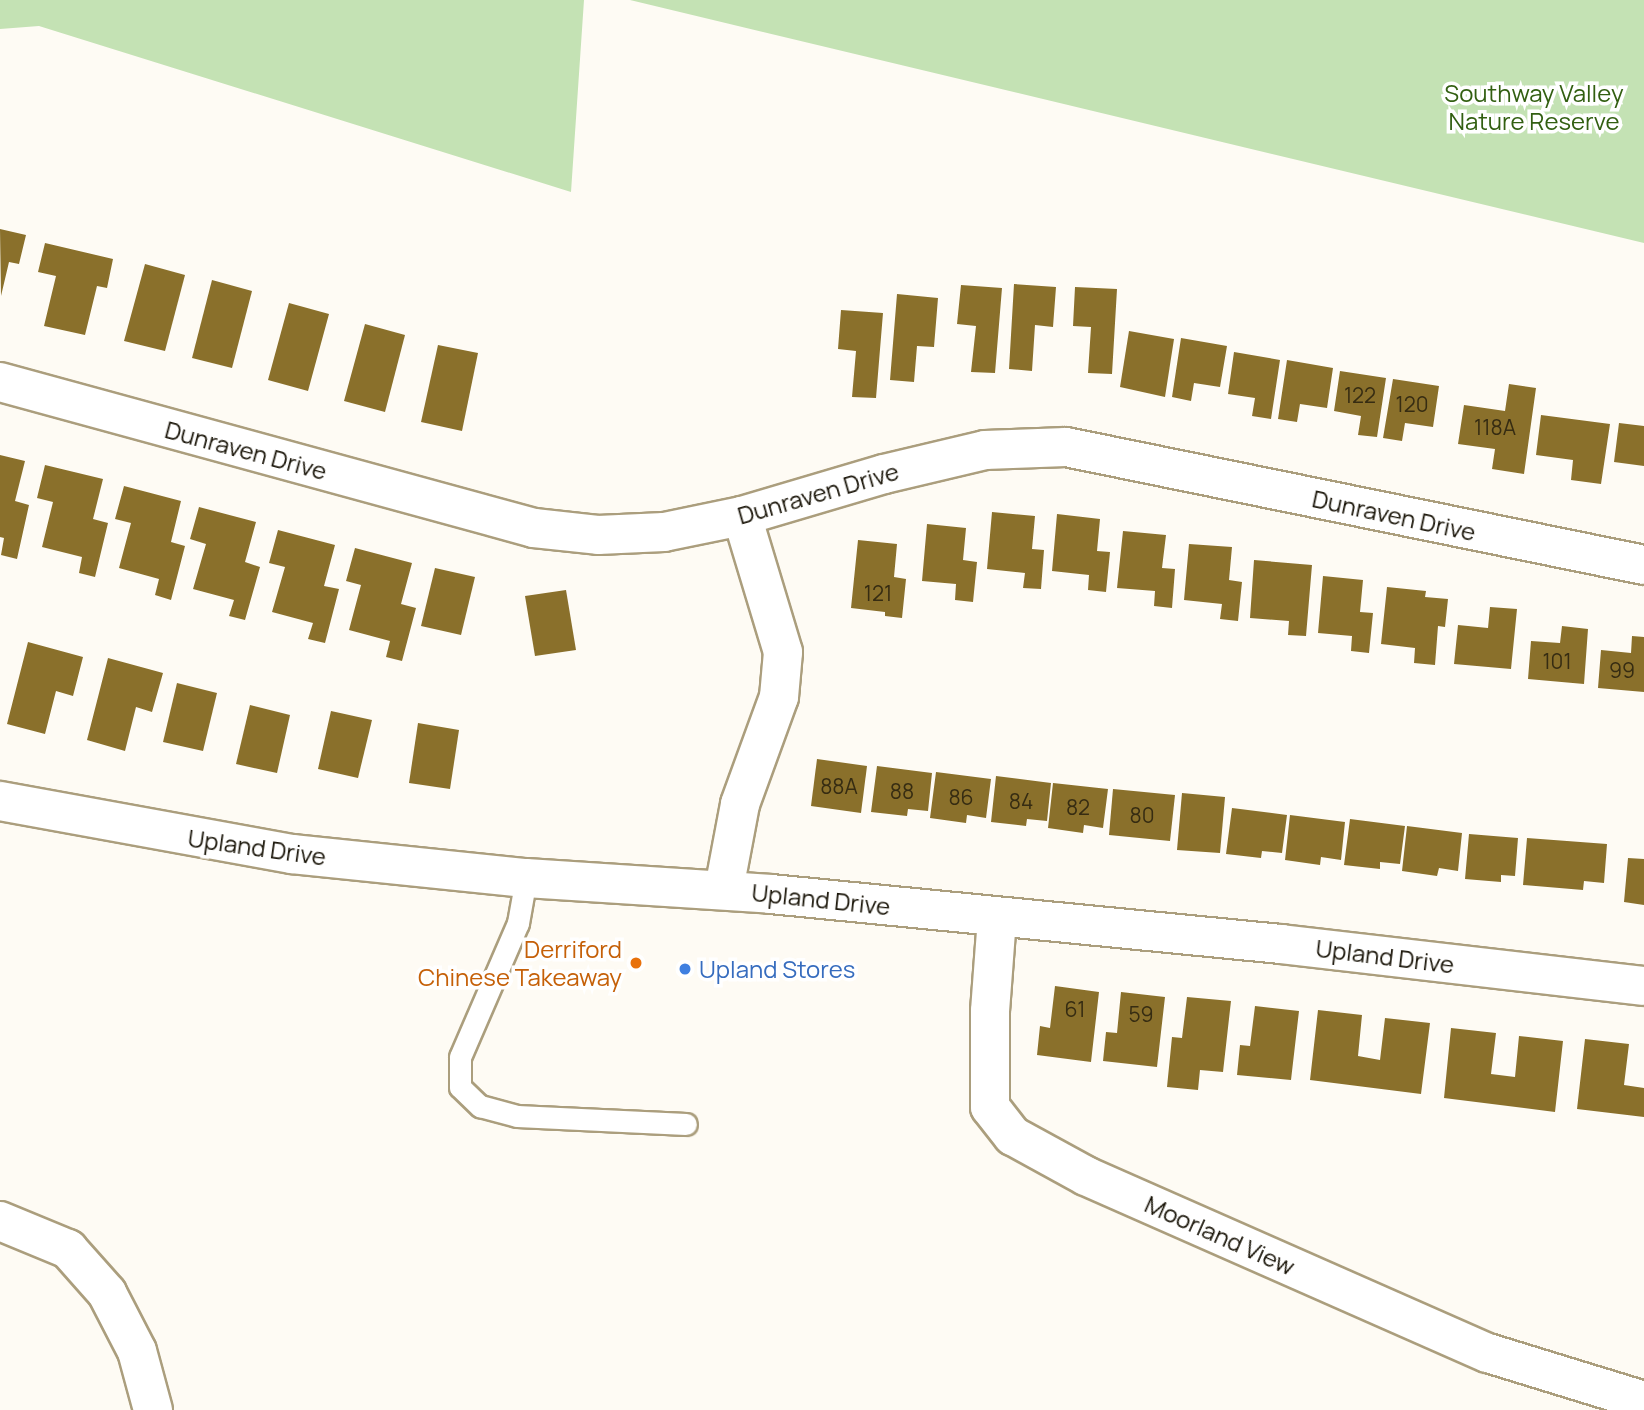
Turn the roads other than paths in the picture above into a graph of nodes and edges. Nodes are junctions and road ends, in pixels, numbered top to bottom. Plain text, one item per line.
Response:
1 (0, 382) edge
2 (742, 516) junction
3 (1644, 565) edge
4 (0, 801) edge
5 (526, 878) junction
6 (724, 889) junction
7 (997, 918) junction
8 (1644, 986) edge
9 (686, 1124) dead end
10 (0, 1221) edge
11 (1644, 1401) edge
12 (153, 1410) edge

1 - 2 street, Dunraven Drive
2 - 3 street, Dunraven Drive
2 - 6 street
4 - 5 street, Upland Drive
5 - 6 street, Upland Drive
5 - 9 lane
6 - 7 street, Upland Drive
7 - 8 street, Upland Drive
7 - 11 street, Moorland View
10 - 12 street

